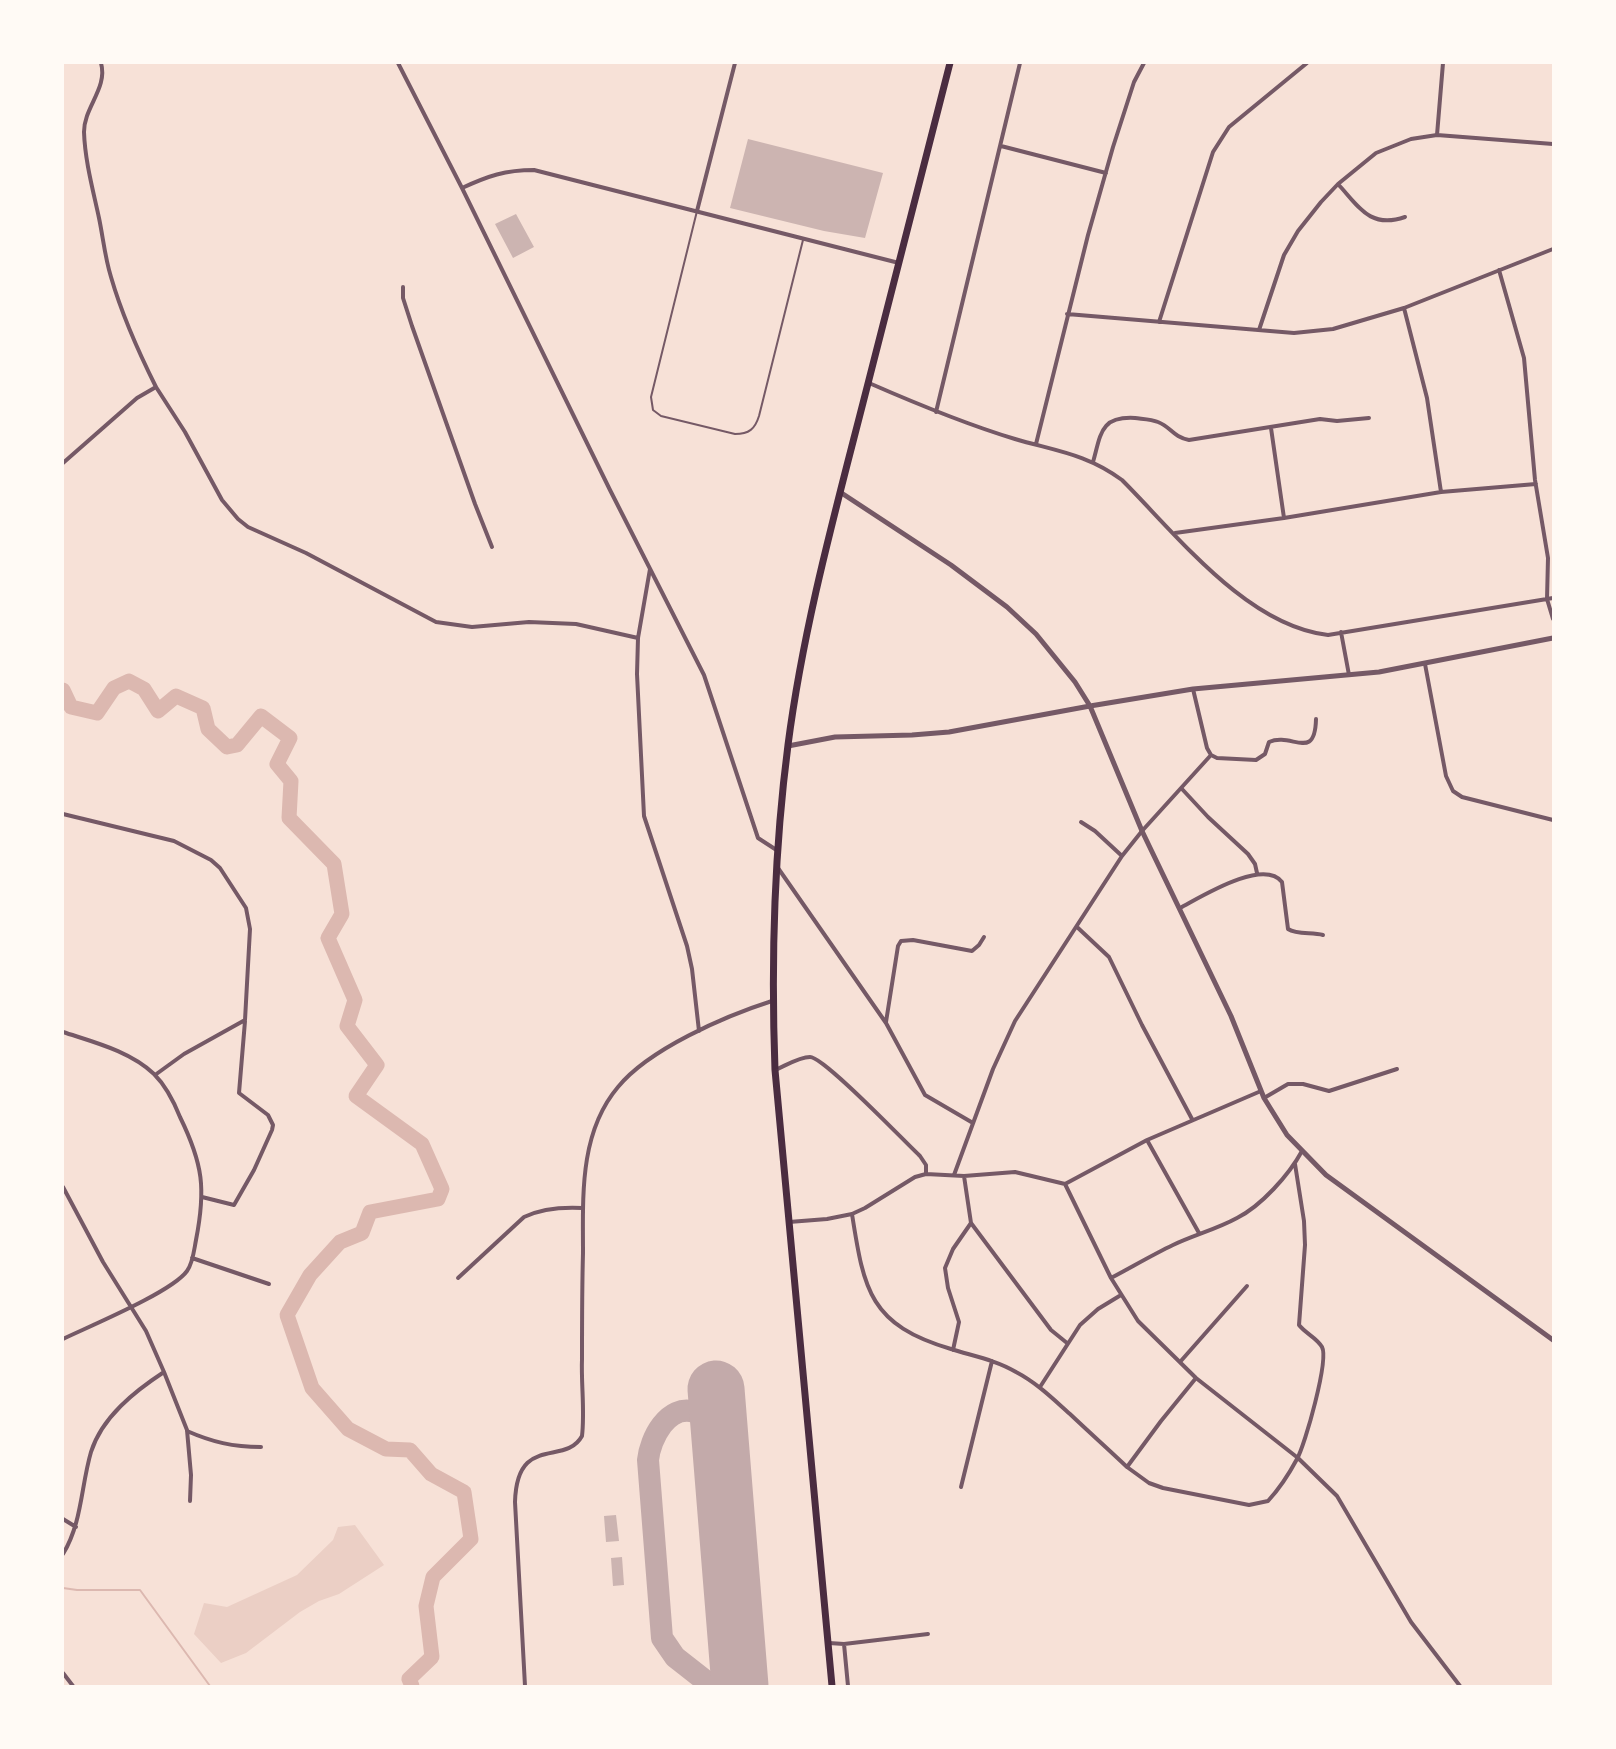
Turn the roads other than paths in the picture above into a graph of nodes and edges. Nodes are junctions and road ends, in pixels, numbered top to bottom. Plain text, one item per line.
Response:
1 (100, 63) edge
2 (398, 63) edge
3 (735, 63) edge
4 (950, 63) edge
5 (1020, 63) edge
6 (1144, 63) edge
7 (1307, 63) edge
8 (1443, 63) edge
9 (1437, 135) junction
10 (1553, 144) edge
11 (1000, 146) junction
12 (1106, 173) junction
13 (1338, 184) junction
14 (462, 188) junction
15 (697, 211) junction
16 (1405, 217) dead end
17 (804, 238) junction
18 (1553, 249) edge
19 (899, 262) junction
20 (1499, 270) junction
21 (403, 287) dead end
22 (1404, 308) junction
23 (1067, 314) junction
24 (1159, 322) junction
25 (1259, 330) junction
26 (868, 383) junction
27 (156, 387) junction
28 (936, 412) junction
29 (1369, 418) dead end
30 (1271, 428) junction
31 (1036, 444) junction
32 (1092, 462) junction
33 (63, 464) edge
34 (1536, 484) junction
35 (840, 492) junction
36 (1441, 492) junction
37 (1284, 518) junction
38 (1174, 533) junction
39 (492, 548) dead end
40 (650, 568) junction
41 (1553, 598) edge
42 (1547, 599) junction
43 (1553, 619) edge
44 (1341, 633) junction
45 (638, 638) junction
46 (1553, 638) edge
47 (1425, 664) junction
48 (1349, 676) junction
49 (1194, 690) junction
50 (1090, 706) junction
51 (1316, 719) dead end
52 (788, 746) junction
53 (1211, 755) junction
54 (1182, 789) junction
55 (63, 814) edge
56 (1553, 820) edge
57 (1081, 822) dead end
58 (1142, 831) junction
59 (778, 851) junction
60 (1122, 856) junction
61 (776, 865) junction
62 (1257, 873) junction
63 (1180, 908) junction
64 (1077, 927) junction
65 (1323, 935) dead end
66 (984, 937) dead end
67 (772, 1001) junction
68 (245, 1020) junction
69 (886, 1023) junction
70 (699, 1031) junction
71 (63, 1032) edge
72 (1397, 1069) dead end
73 (775, 1070) junction
74 (155, 1075) junction
75 (1261, 1091) junction
76 (1263, 1098) junction
77 (1192, 1119) junction
78 (973, 1123) junction
79 (1147, 1140) junction
80 (1302, 1151) junction
81 (1295, 1164) junction
82 (926, 1174) junction
83 (954, 1175) junction
84 (964, 1176) junction
85 (1065, 1184) junction
86 (63, 1186) edge
87 (202, 1197) junction
88 (582, 1208) junction
89 (852, 1214) junction
90 (788, 1222) junction
91 (971, 1223) junction
92 (1199, 1233) junction
93 (192, 1258) junction
94 (458, 1278) dead end
95 (1111, 1278) junction
96 (268, 1284) dead end
97 (1247, 1286) dead end
98 (1121, 1295) junction
99 (130, 1306) junction
100 (63, 1339) edge
101 (1553, 1340) edge
102 (1067, 1343) junction
103 (953, 1350) junction
104 (992, 1361) junction
105 (1180, 1362) junction
106 (164, 1372) junction
107 (1196, 1378) junction
108 (1040, 1387) junction
109 (187, 1430) junction
110 (261, 1447) dead end
111 (1298, 1458) junction
112 (1127, 1467) junction
113 (961, 1487) dead end
114 (190, 1501) dead end
115 (63, 1519) edge
116 (76, 1527) junction
117 (63, 1554) edge
118 (928, 1634) dead end
119 (828, 1643) junction
120 (844, 1644) junction
121 (63, 1673) edge
122 (73, 1686) edge
123 (525, 1686) edge
124 (832, 1686) edge
125 (848, 1686) edge
126 (1460, 1686) edge

1 - 27 street
2 - 14 street
3 - 15 street
4 - 19 highway
5 - 11 street
6 - 12 street
7 - 24 street
8 - 9 street
9 - 10 street
9 - 13 street
11 - 12 street
11 - 28 street
12 - 23 street
13 - 16 street
13 - 25 street
14 - 15 street
14 - 40 street
15 - 17 street
15 - 17 lane
17 - 19 street
18 - 20 street
19 - 26 highway
20 - 22 street
20 - 34 street
21 - 39 street
22 - 25 street
22 - 36 street
23 - 24 street
23 - 31 street
24 - 25 street
26 - 28 street
26 - 35 highway
27 - 33 street
27 - 45 street
28 - 31 street
29 - 30 street
30 - 32 street
30 - 37 street
31 - 32 street
32 - 38 street
34 - 36 street
34 - 42 street
35 - 50 street
35 - 52 highway
36 - 37 street
37 - 38 street
38 - 44 street
40 - 45 street
40 - 59 street
41 - 42 street
42 - 43 street
42 - 44 street
44 - 48 street
45 - 70 street
46 - 47 street
47 - 48 street
47 - 56 street
48 - 49 street
49 - 50 street
49 - 53 street
50 - 52 street
50 - 58 street
51 - 53 street
52 - 59 highway
53 - 54 street
54 - 58 street
54 - 62 street
55 - 68 street
57 - 60 street
58 - 60 street
58 - 63 street
59 - 61 highway
60 - 64 street
61 - 67 highway
61 - 69 street
62 - 63 street
62 - 65 street
63 - 75 street
64 - 77 street
64 - 78 street
66 - 69 street
67 - 70 street
67 - 73 highway
68 - 74 street
68 - 87 street
69 - 78 street
70 - 88 street
71 - 74 street
72 - 76 street
73 - 82 street
73 - 90 highway
74 - 87 street
75 - 76 street
75 - 77 street
76 - 80 street
77 - 79 street
78 - 83 street
79 - 85 street
79 - 92 street
80 - 81 street
80 - 101 street
81 - 92 street
81 - 111 street
82 - 83 street
82 - 89 street
83 - 84 street
84 - 85 street
84 - 91 street
85 - 95 street
86 - 99 street
87 - 93 street
88 - 94 street
88 - 123 street
89 - 90 street
89 - 103 street
90 - 119 highway
91 - 102 street
91 - 103 street
92 - 95 street
93 - 96 street
93 - 99 street
95 - 98 street
97 - 105 street
98 - 102 street
98 - 105 street
99 - 100 street
99 - 106 street
102 - 108 street
103 - 104 street
104 - 108 street
104 - 113 street
105 - 107 street
106 - 109 street
106 - 116 street
107 - 111 street
107 - 112 street
108 - 112 street
109 - 110 street
109 - 114 street
111 - 112 street
111 - 126 street
115 - 116 street
116 - 117 street
118 - 120 street
119 - 120 street
119 - 124 highway
120 - 125 street
121 - 122 street

